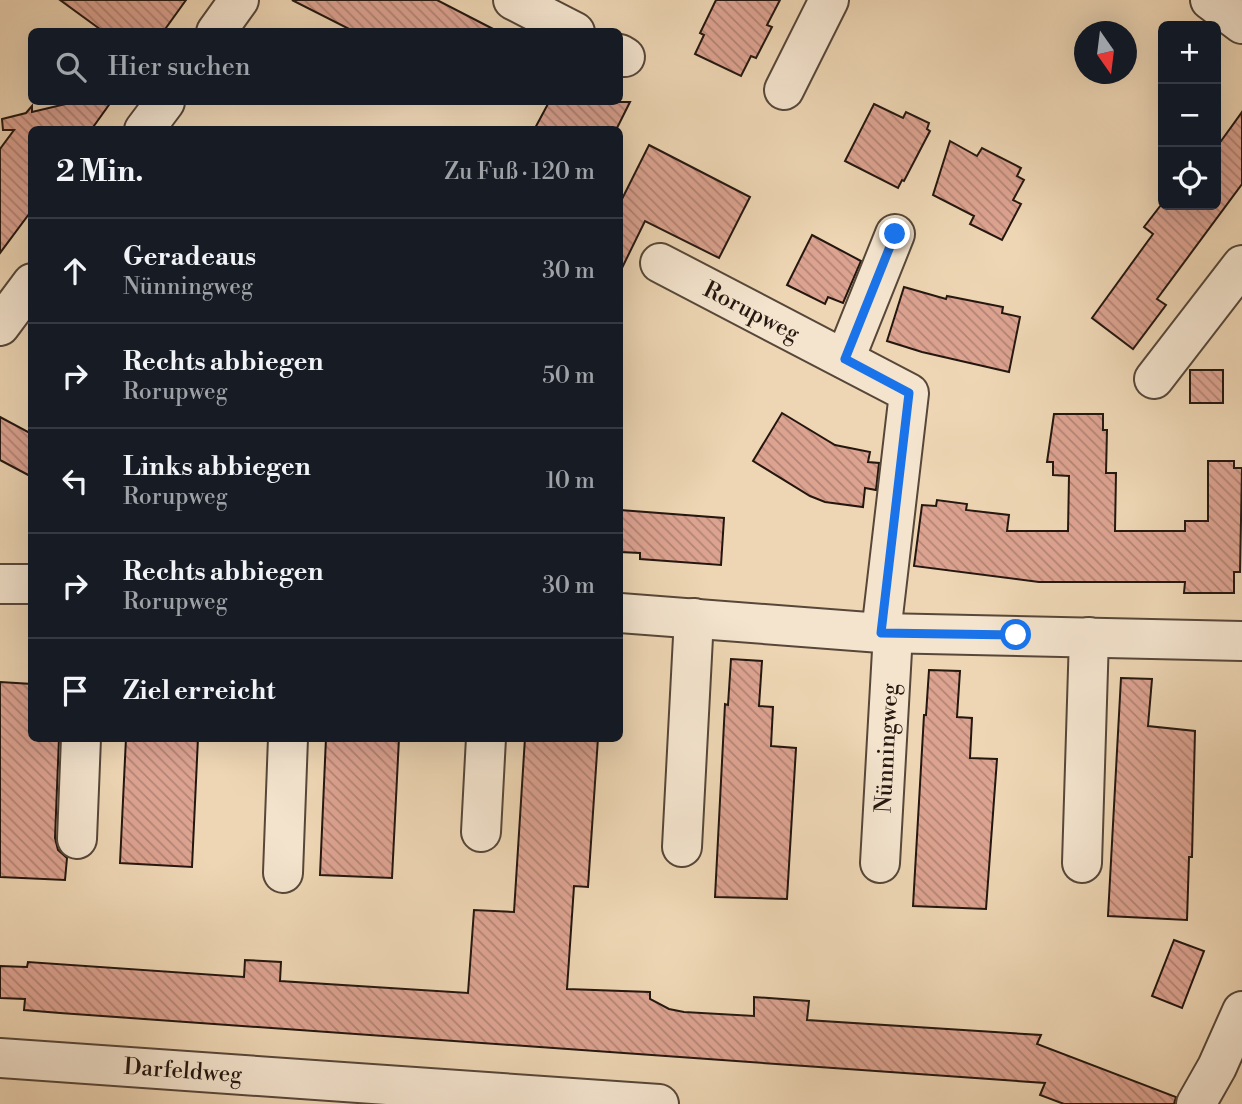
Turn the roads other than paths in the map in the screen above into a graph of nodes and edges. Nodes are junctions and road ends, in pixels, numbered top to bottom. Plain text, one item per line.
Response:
1 (239, 0) edge
2 (513, 0) edge
3 (829, 0) edge
4 (1210, 0) edge
5 (1242, 23) edge
6 (219, 28) edge
7 (567, 28) edge
8 (784, 90) dead end
9 (163, 105) edge
10 (148, 126) edge
11 (895, 234) dead end
12 (660, 263) dead end
13 (1242, 265) edge
14 (28, 288) edge
15 (0, 326) edge
16 (845, 359) junction
17 (1154, 379) dead end
18 (0, 584) edge
19 (28, 584) edge
20 (623, 613) edge
21 (694, 618) junction
22 (887, 633) junction
23 (1089, 637) junction
24 (1242, 641) edge
25 (81, 742) edge
26 (288, 742) edge
27 (486, 742) edge
28 (481, 832) dead end
29 (77, 839) dead end
30 (682, 847) dead end
31 (880, 863) dead end
32 (1082, 863) dead end
33 (283, 873) dead end
34 (1242, 1011) edge
35 (0, 1058) edge
36 (659, 1104) edge
37 (1196, 1104) edge

1 - 6 street
2 - 7 street
3 - 8 street
4 - 5 street
9 - 10 street
11 - 16 street
12 - 16 street, Rorupweg
13 - 17 street
14 - 15 street
16 - 22 street, Rorupweg
18 - 19 street
20 - 21 street
21 - 22 street
21 - 30 street
22 - 23 street
22 - 31 street, Nünningweg
23 - 24 street
23 - 32 street
25 - 29 street
26 - 33 street
27 - 28 street
34 - 37 street
35 - 36 street, Darfeldweg

